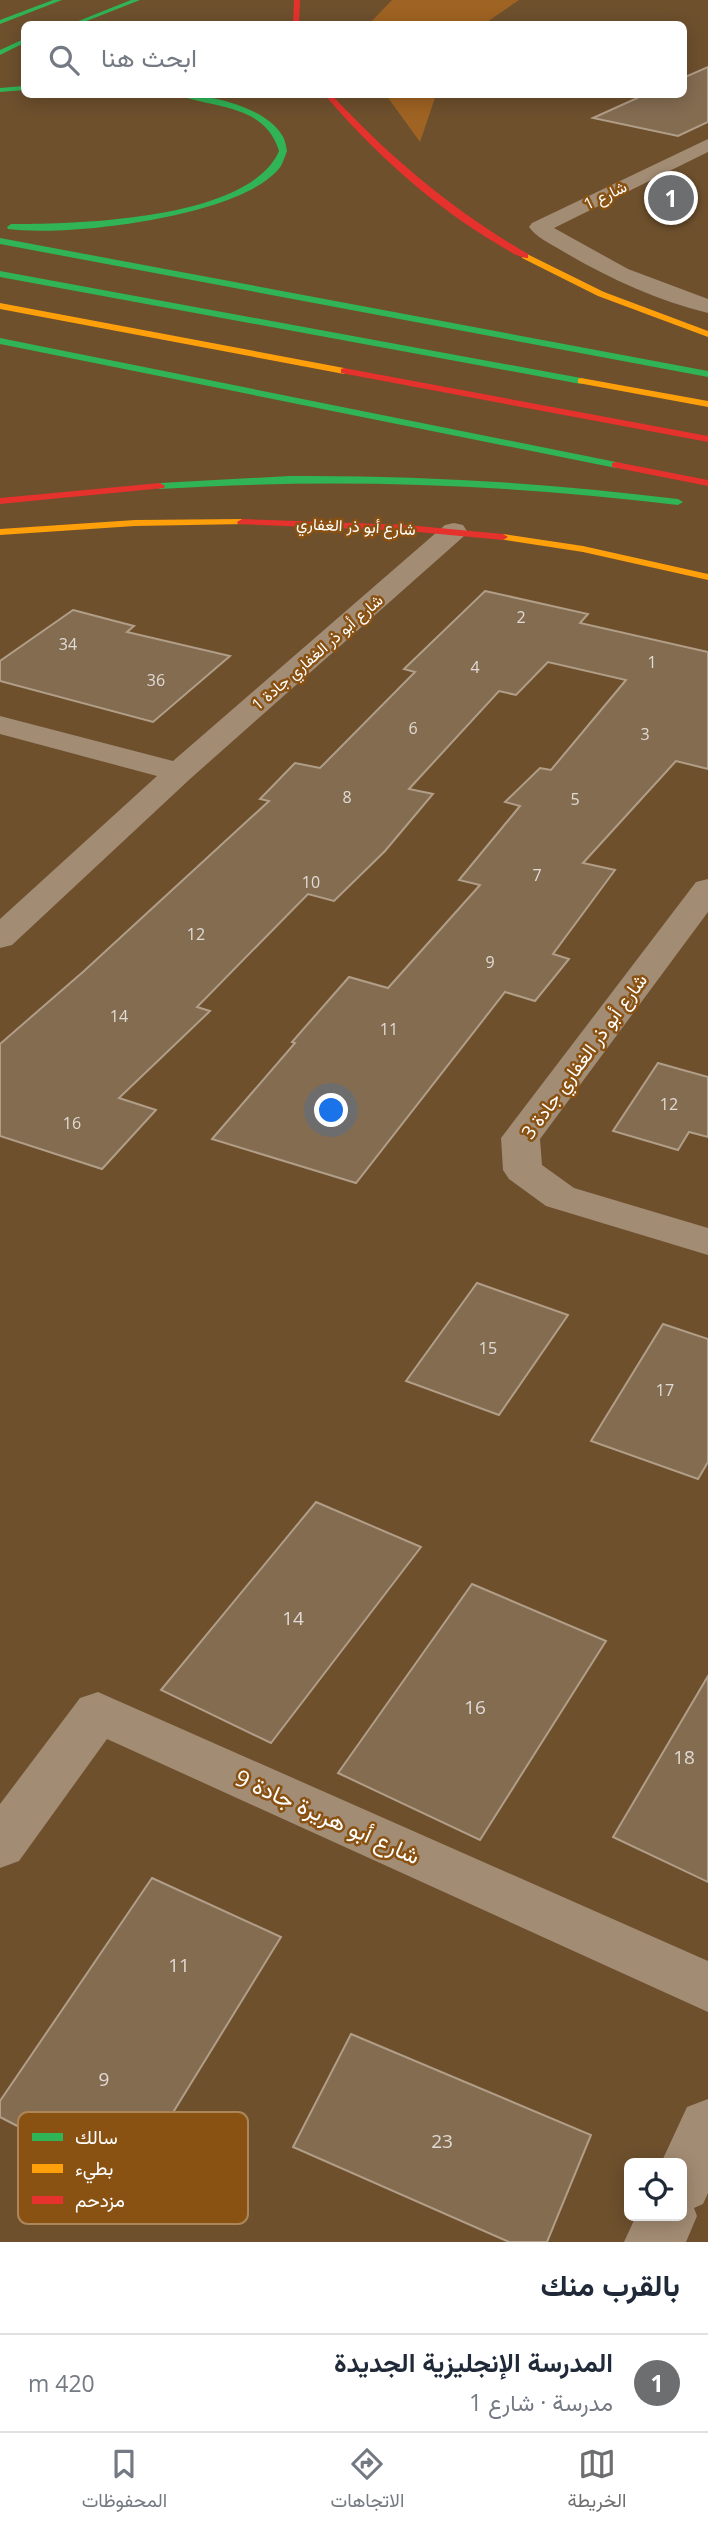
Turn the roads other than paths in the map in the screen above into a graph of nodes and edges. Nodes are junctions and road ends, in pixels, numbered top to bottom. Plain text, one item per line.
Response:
1 (59, 0) edge
2 (108, 0) edge
3 (137, 0) edge
4 (297, 0) edge
5 (64, 21) edge
6 (82, 21) edge
7 (296, 21) edge
8 (0, 22) edge
9 (21, 43) edge
10 (0, 53) edge
11 (21, 88) edge
12 (0, 90) edge
13 (195, 98) edge
14 (330, 98) edge
15 (708, 145) edge
16 (0, 226) edge
17 (0, 242) edge
18 (0, 274) edge
19 (124, 296) junction
20 (0, 306) edge
21 (708, 306) edge
22 (708, 334) edge
23 (0, 341) edge
24 (708, 375) edge
25 (708, 404) edge
26 (708, 439) edge
27 (708, 483) edge
28 (0, 501) edge
29 (695, 505) dead end
30 (454, 531) junction
31 (0, 532) edge
32 (708, 577) edge
33 (0, 726) edge
34 (180, 772) junction
35 (708, 889) edge
36 (0, 938) edge
37 (708, 1242) edge
38 (0, 1845) edge
39 (708, 1987) edge
40 (708, 2127) edge
41 (687, 2173) edge
42 (665, 2221) edge
43 (655, 2242) edge

1 - 8 main road
2 - 5 main road
3 - 6 main road
4 - 7 main road
9 - 10 main road
11 - 12 main road
13 - 16 main road
14 - 22 main road
15 - 21 street, شارع 1
17 - 24 main road
18 - 19 main road
19 - 24 main road
19 - 25 main road
20 - 26 main road
23 - 27 main road
28 - 29 main road
30 - 31 main road, شارع أبو ذر الغفاري
30 - 32 main road, شارع أبو ذر الغفاري
30 - 34 street, شارع أبو ذر الغفاري جادة 1
33 - 34 street
34 - 36 street, شارع أبو ذر الغفاري جادة 1
35 - 37 street, شارع أبو ذر الغفاري جادة 3
38 - 39 street, شارع أبو هريرة جادة 9
40 - 41 street
42 - 43 street

